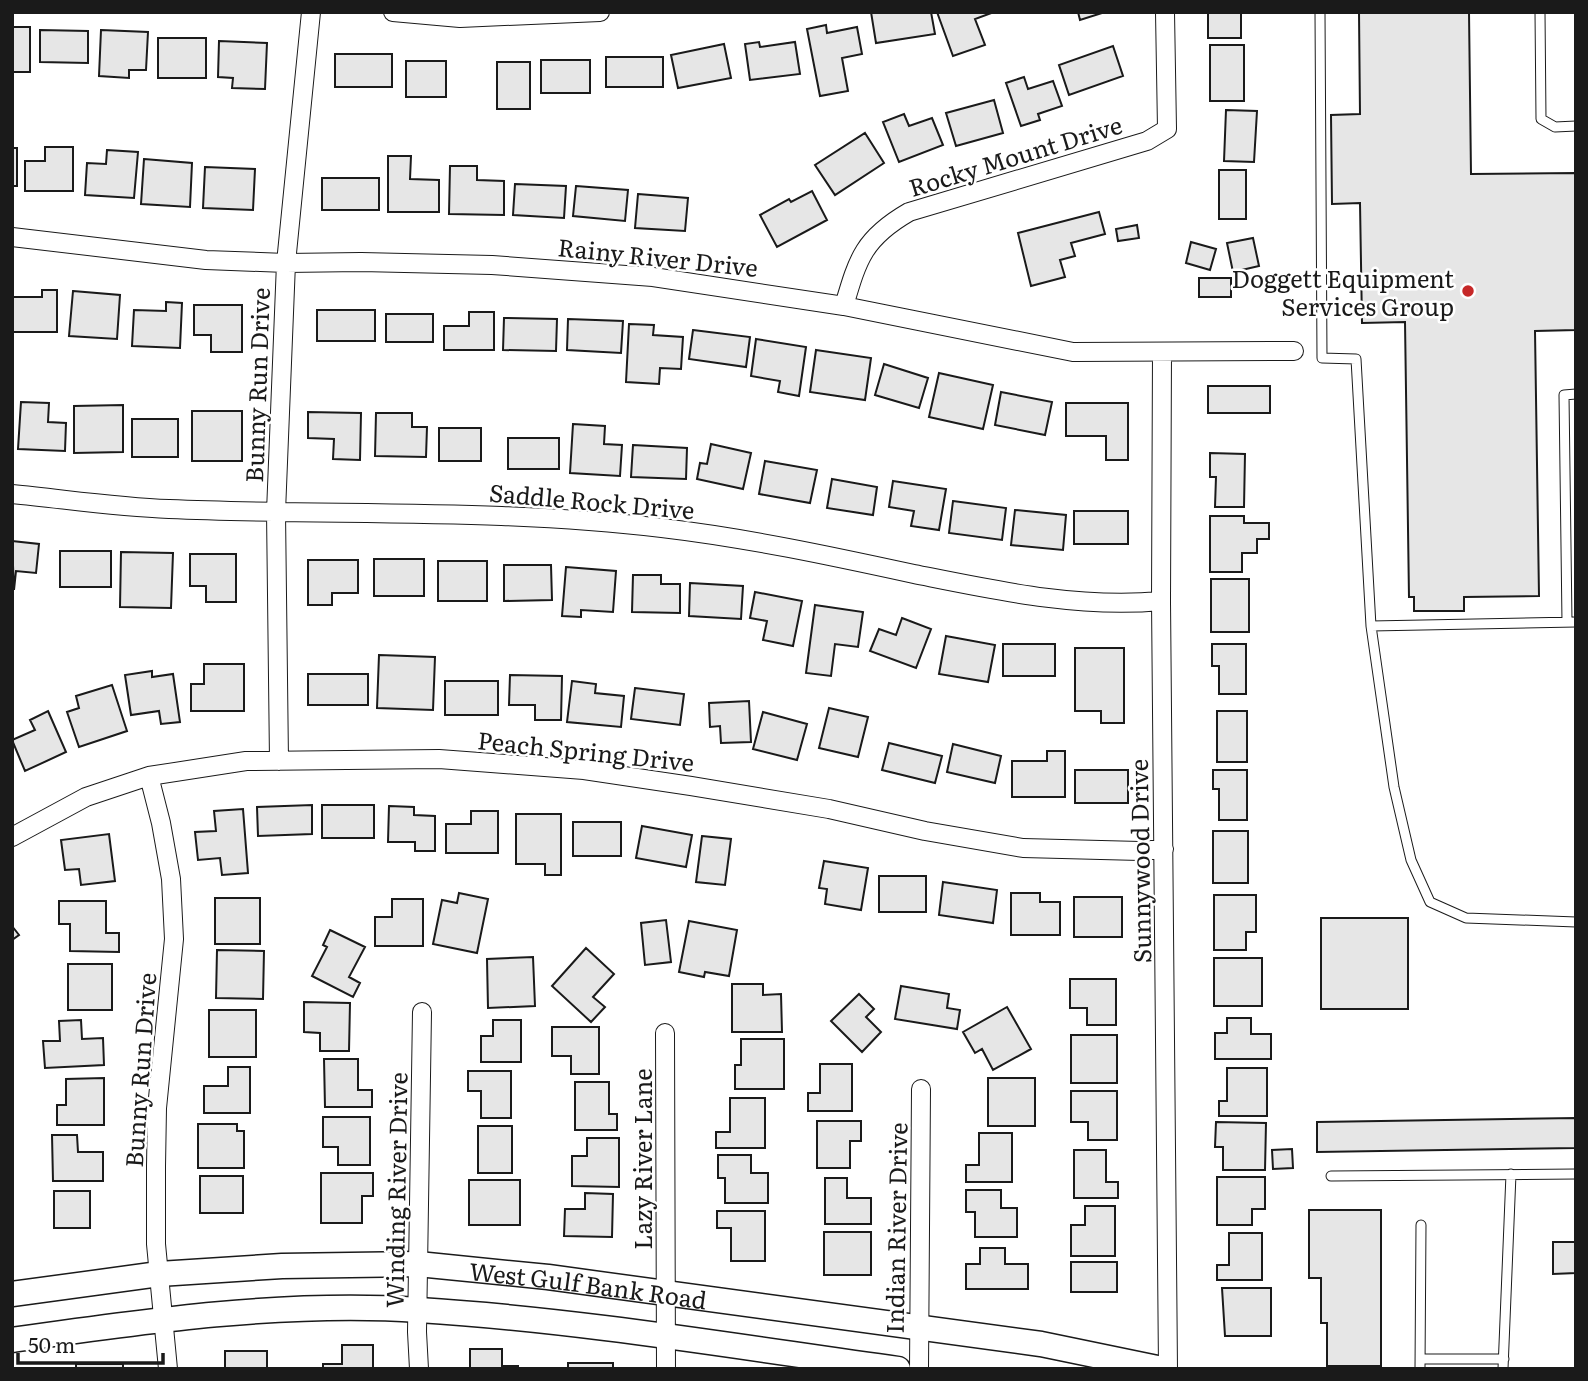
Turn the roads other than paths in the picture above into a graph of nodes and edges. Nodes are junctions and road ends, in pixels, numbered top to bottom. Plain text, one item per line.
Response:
1 (311, 12) edge
2 (393, 12) edge
3 (600, 12) edge
4 (1165, 12) edge
5 (1320, 12) edge
6 (1540, 12) edge
7 (1576, 126) edge
8 (12, 237) edge
9 (286, 263) junction
10 (844, 306) junction
11 (1294, 351) dead end
12 (1162, 352) junction
13 (1576, 394) edge
14 (12, 494) edge
15 (276, 512) junction
16 (1161, 601) junction
17 (1571, 622) edge
18 (1371, 625) junction
19 (279, 761) junction
20 (149, 776) junction
21 (12, 837) edge
22 (1164, 849) junction
23 (1576, 922) edge
24 (422, 1012) dead end
25 (665, 1033) dead end
26 (921, 1089) dead end
27 (1511, 1174) junction
28 (1576, 1174) edge
29 (1331, 1176) dead end
30 (1421, 1226) dead end
31 (418, 1264) junction
32 (159, 1274) junction
33 (666, 1293) junction
34 (12, 1294) edge
35 (417, 1310) junction
36 (164, 1319) junction
37 (919, 1328) junction
38 (666, 1338) junction
39 (12, 1339) edge
40 (1421, 1364) edge
41 (1504, 1364) edge
42 (168, 1369) edge
43 (419, 1369) edge
44 (666, 1369) edge
45 (898, 1369) edge
46 (919, 1369) edge
47 (1162, 1369) edge
48 (1168, 1369) edge

1 - 9 street, Bunny Run Drive
2 - 3 street
4 - 10 street, Rocky Mount Drive
5 - 18 lane
6 - 7 lane
8 - 9 street, Rainy River Drive
9 - 10 street, Rainy River Drive
9 - 15 street, Bunny Run Drive
10 - 12 street, Rainy River Drive
11 - 12 street, Rainy River Drive
12 - 16 street, Sunnywood Drive
13 - 17 lane
14 - 15 street, Saddle Rock Drive
15 - 16 street, Saddle Rock Drive
15 - 19 street, Bunny Run Drive
16 - 22 street, Sunnywood Drive
17 - 18 lane
18 - 23 lane
19 - 20 street, Peach Spring Drive
19 - 22 street, Peach Spring Drive
20 - 21 street, Peach Spring Drive
20 - 32 street, Bunny Run Drive
22 - 48 street, Sunnywood Drive
24 - 31 street, Winding River Drive
25 - 33 street, Lazy River Lane
26 - 37 street, Indian River Drive
27 - 28 lane
27 - 29 lane
27 - 41 lane
30 - 40 lane
31 - 32 main road, West Gulf Bank Road
31 - 33 main road, West Gulf Bank Road
31 - 35 street, Winding River Drive
32 - 34 main road, West Gulf Bank Road
32 - 36 street, Bunny Run Drive
33 - 37 main road, West Gulf Bank Road
33 - 38 street, Lazy River Lane
35 - 36 main road, West Gulf Bank Road
35 - 38 main road, West Gulf Bank Road
35 - 43 street, Winding River Drive
36 - 39 main road, West Gulf Bank Road
36 - 42 street, Bunny Run Drive
37 - 46 street, Indian River Drive
37 - 47 main road, West Gulf Bank Road
38 - 44 street, Lazy River Lane
38 - 45 main road, West Gulf Bank Road
40 - 41 lane

